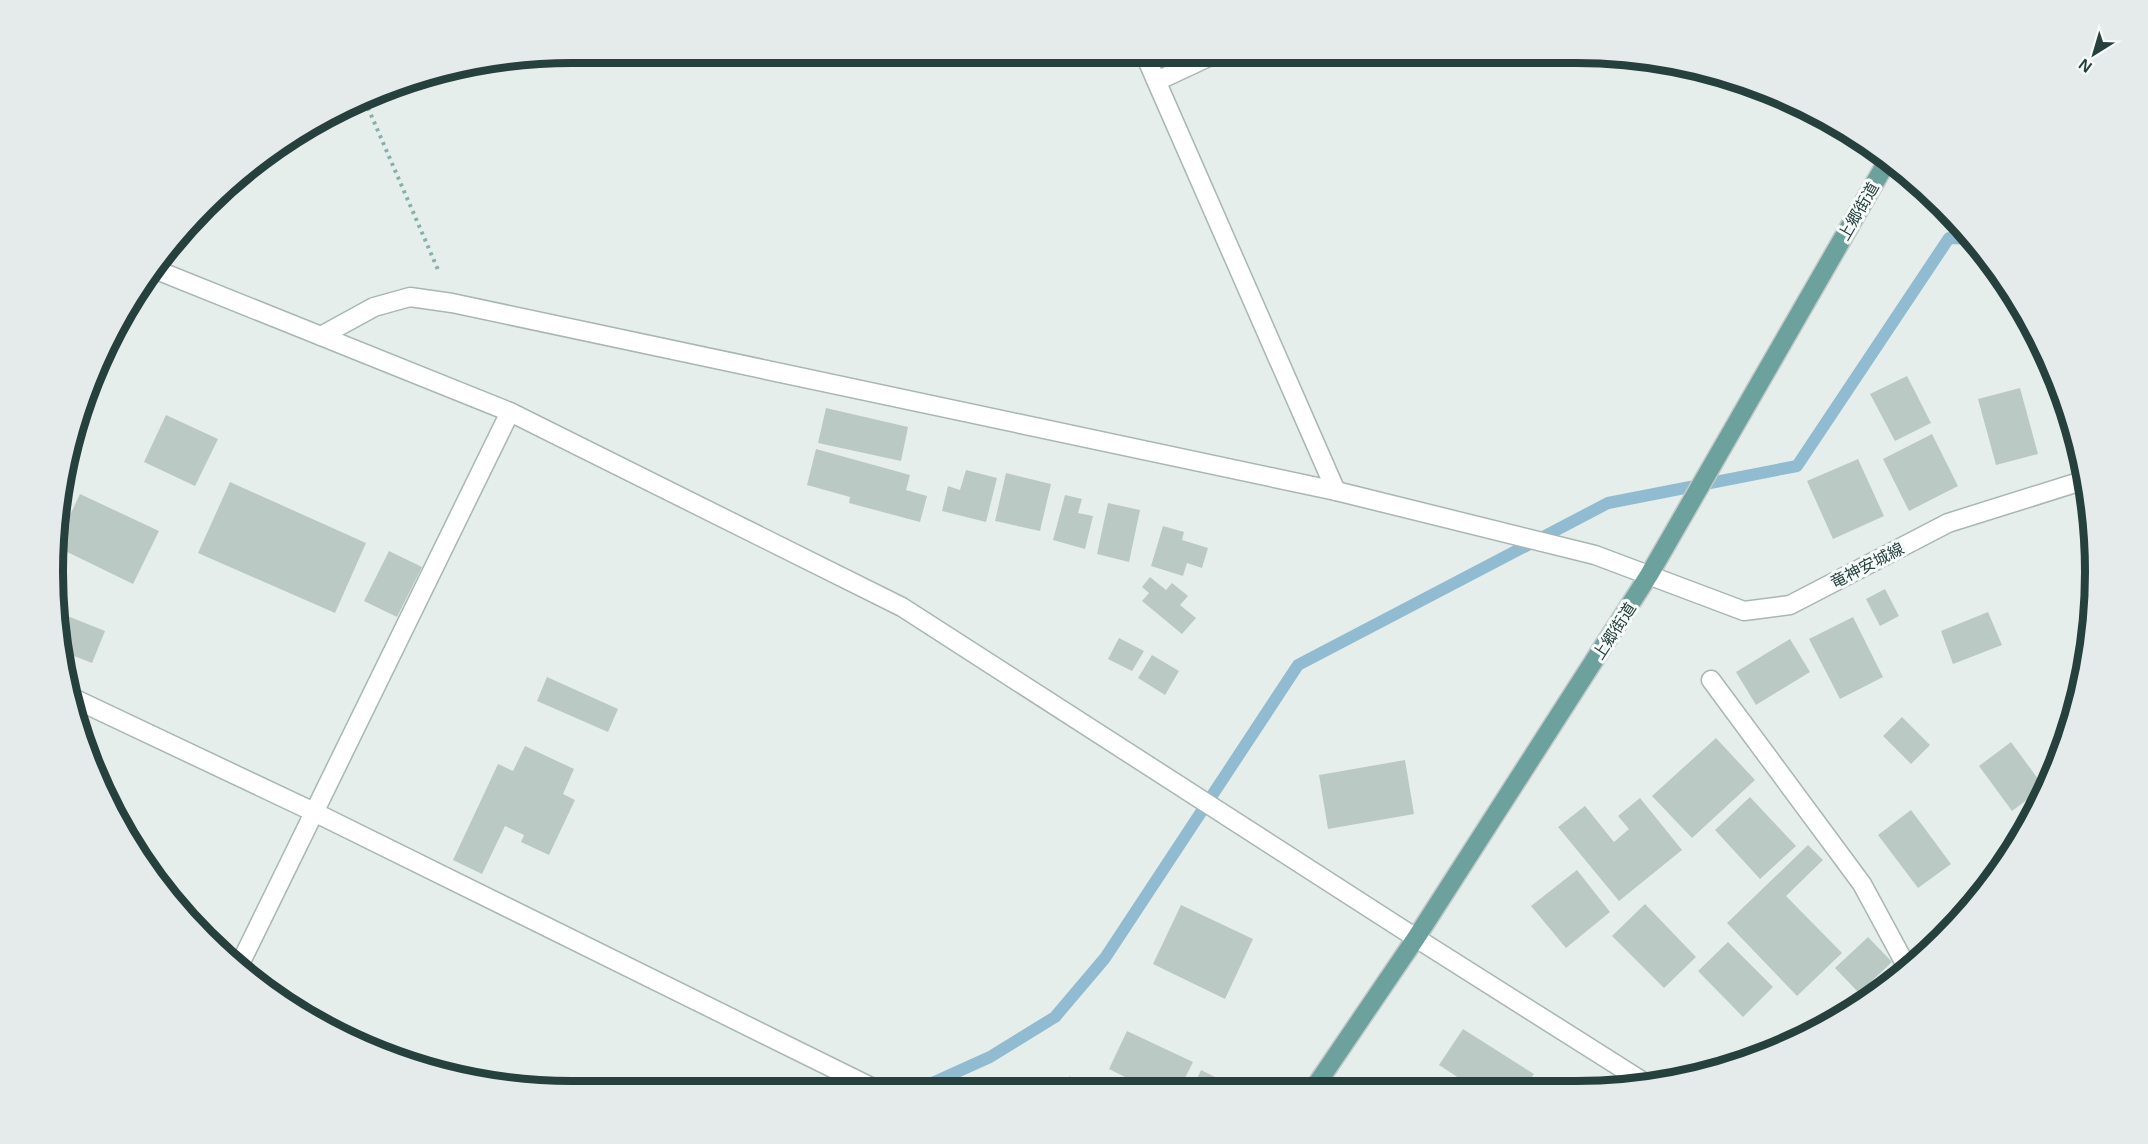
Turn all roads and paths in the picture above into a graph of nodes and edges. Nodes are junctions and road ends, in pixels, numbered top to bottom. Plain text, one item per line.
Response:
1 (1148, 63) edge
2 (1195, 63) edge
3 (1156, 81) junction
4 (367, 106) edge
5 (1884, 167) edge
6 (161, 272) edge
7 (452, 303) junction
8 (321, 336) junction
9 (510, 412) junction
10 (2077, 483) edge
11 (1336, 491) junction
12 (1650, 575) junction
13 (1711, 680) dead end
14 (79, 701) edge
15 (315, 813) junction
16 (1416, 938) junction
17 (242, 960) edge
18 (1904, 962) edge
19 (1637, 1077) edge
20 (859, 1081) edge
21 (1319, 1081) edge

1 - 3 street
2 - 3 street
3 - 11 street
4 - 7 path
5 - 12 main road, 上郷街道
6 - 8 street
7 - 8 street, 竜神安城線
7 - 11 street, 竜神安城線
8 - 9 street
9 - 15 street
9 - 16 street
10 - 12 street, 竜神安城線
11 - 12 street, 竜神安城線
12 - 16 main road, 上郷街道
13 - 18 street
14 - 15 street
15 - 17 street
15 - 20 street
16 - 19 street
16 - 21 main road, 上郷街道

